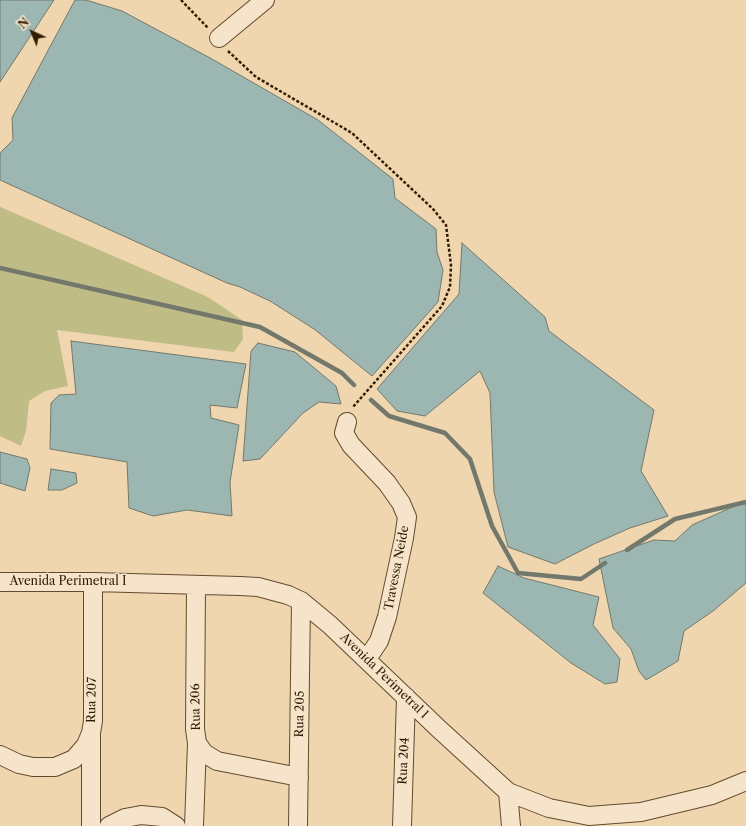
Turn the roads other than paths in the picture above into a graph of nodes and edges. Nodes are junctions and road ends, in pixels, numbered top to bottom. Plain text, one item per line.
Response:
1 (265, 0) edge
2 (219, 38) road end
3 (347, 422) road end
4 (0, 582) edge
5 (93, 582) junction
6 (196, 585) junction
7 (300, 601) junction
8 (368, 659) junction
9 (406, 697) junction
10 (91, 733) junction
11 (198, 743) junction
12 (0, 755) edge
13 (299, 777) junction
14 (746, 781) edge
15 (508, 792) junction
16 (91, 826) edge
17 (109, 826) edge
18 (176, 826) edge
19 (194, 826) edge
20 (298, 826) edge
21 (402, 826) edge
22 (511, 826) edge

1 - 2 street
3 - 8 street, Travessa Neide
4 - 5 street, Avenida Perimetral I
5 - 6 street, Avenida Perimetral I
5 - 10 street, Rua 207
6 - 7 street, Avenida Perimetral I
6 - 11 street, Rua 206
7 - 8 street, Avenida Perimetral I
7 - 13 street, Rua 205
8 - 9 street, Avenida Perimetral I
9 - 15 street, Avenida Perimetral I
9 - 21 street, Rua 204
10 - 12 street, Rua 207
10 - 16 street
11 - 13 street, Rua 206
11 - 19 street
13 - 20 street, Rua 205
14 - 15 street, Avenida Perimetral I
15 - 22 street
17 - 18 street

